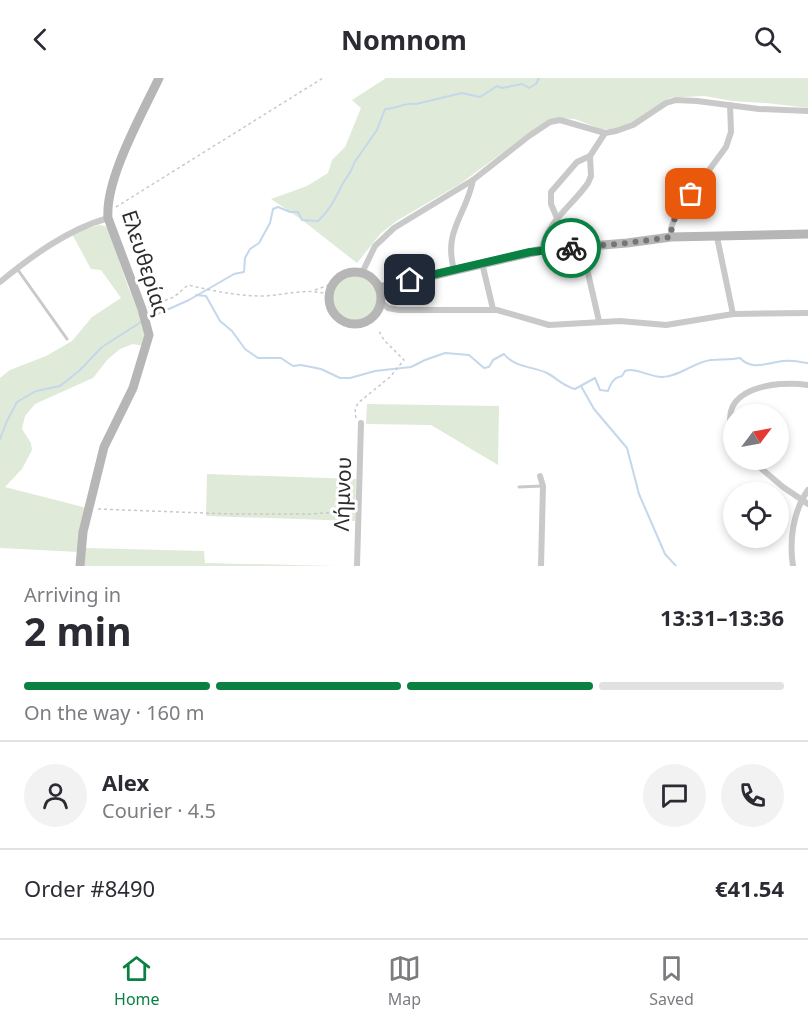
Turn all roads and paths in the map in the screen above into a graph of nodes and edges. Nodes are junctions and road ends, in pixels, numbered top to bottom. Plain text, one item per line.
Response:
1 (159, 78) edge
2 (322, 78) edge
3 (730, 105) junction
4 (808, 112) edge
5 (605, 133) junction
6 (590, 156) junction
7 (473, 180) junction
8 (108, 215) junction
9 (557, 218) junction
10 (808, 234) edge
11 (671, 237) junction
12 (717, 237) junction
13 (582, 247) junction
14 (542, 250) junction
15 (482, 263) junction
16 (17, 268) junction
17 (454, 270) junction
18 (362, 273) junction
19 (0, 282) edge
20 (334, 283) junction
21 (379, 288) junction
22 (314, 290) junction
23 (330, 295) junction
24 (381, 302) junction
25 (142, 309) junction
26 (493, 309) junction
27 (808, 313) edge
28 (733, 314) junction
29 (599, 321) junction
30 (379, 331) dead end
31 (67, 339) dead end
32 (808, 385) edge
33 (735, 404) edge
34 (362, 423) joint
35 (763, 470) edge
36 (540, 476) dead end
37 (543, 486) junction
38 (519, 487) dead end
39 (808, 490) edge
40 (801, 499) junction
41 (808, 504) edge
42 (88, 508) junction
43 (359, 512) junction
44 (80, 566) edge
45 (357, 566) edge
46 (541, 566) edge
47 (793, 566) edge

1 - 8 street, Ελευθερίας
2 - 8 path
3 - 4 street
3 - 5 street
3 - 11 street
5 - 6 street
5 - 7 street
6 - 9 street
6 - 9 street
7 - 17 street
7 - 18 street
8 - 16 street
8 - 25 street, Ελευθερίας
9 - 14 street
10 - 12 street
11 - 12 street
11 - 13 street
12 - 28 street
13 - 14 street
13 - 29 street
14 - 15 street
15 - 17 street
15 - 26 street
16 - 19 street
16 - 31 lane
17 - 21 street
18 - 20 street
18 - 21 street
20 - 22 path
20 - 23 street
21 - 24 street
22 - 23 path
22 - 25 path
23 - 24 street
24 - 26 street
25 - 42 street, Ελευθερίας
26 - 29 street
27 - 28 street
28 - 29 street
30 - 34 path
32 - 33 street
34 - 43 street, Λήμνου
35 - 40 street
36 - 37 street
37 - 38 lane
37 - 46 street
39 - 40 street
40 - 41 street
40 - 47 street
42 - 43 path
42 - 44 street, Ελευθερίας
43 - 45 street, Λήμνου

